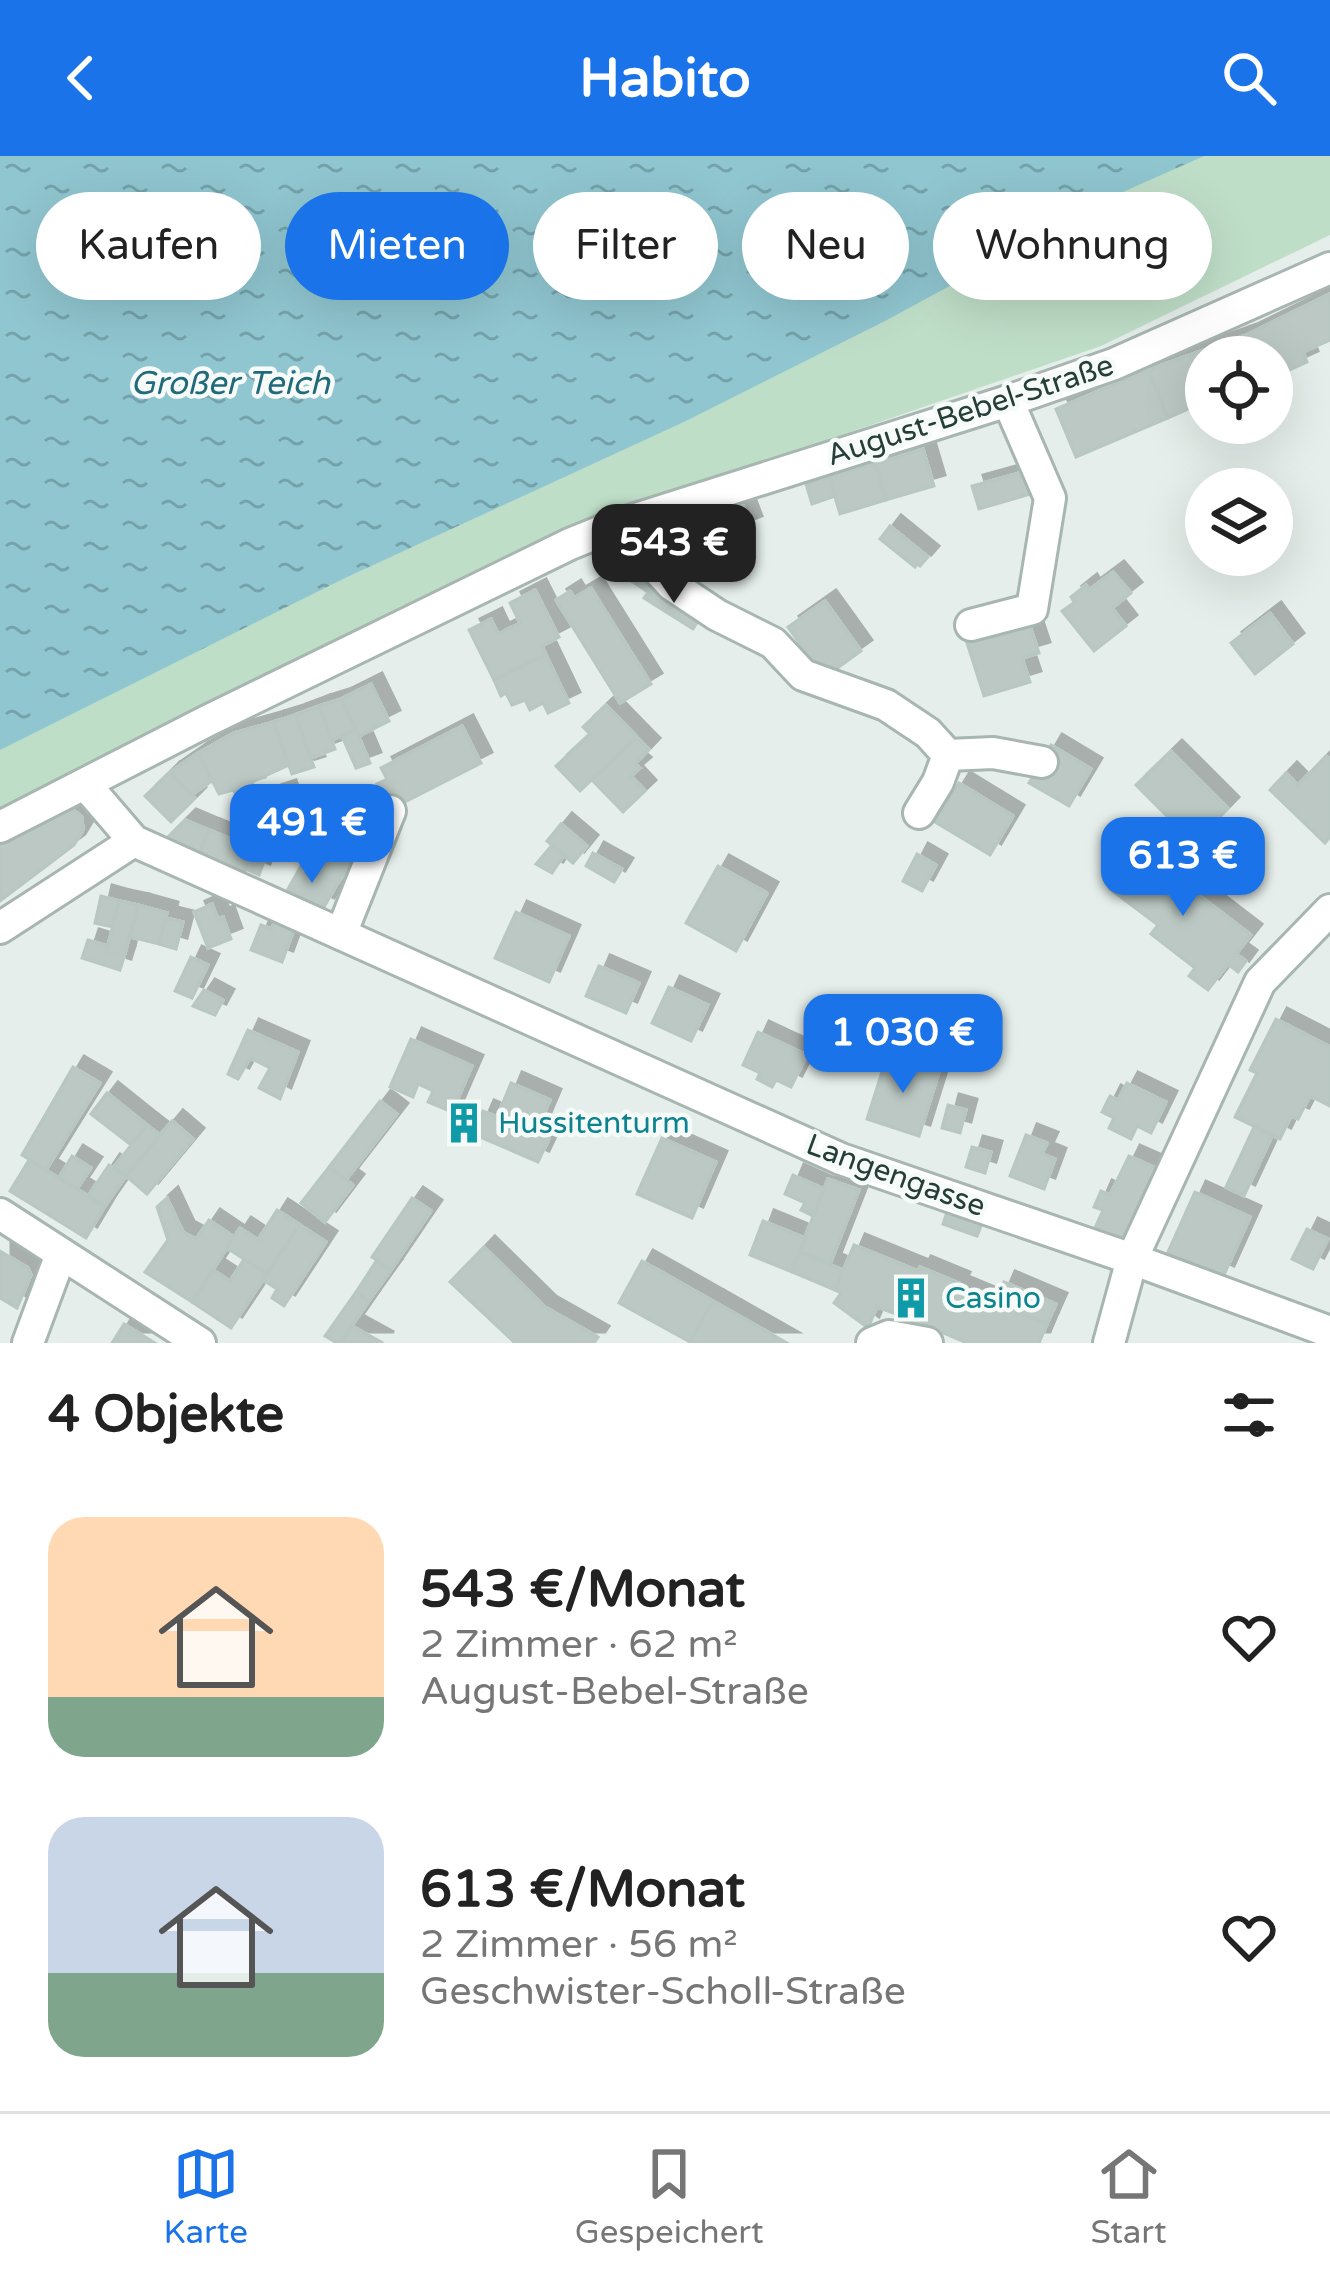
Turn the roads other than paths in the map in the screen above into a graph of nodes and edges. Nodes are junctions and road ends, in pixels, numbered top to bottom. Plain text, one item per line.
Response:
1 (1330, 268) edge
2 (1008, 401) junction
3 (617, 525) junction
4 (971, 625) dead end
5 (948, 755) junction
6 (1042, 762) dead end
7 (85, 784) junction
8 (390, 811) dead end
9 (919, 813) dead end
10 (0, 826) edge
11 (134, 841) junction
12 (1330, 910) edge
13 (0, 928) edge
14 (340, 934) junction
15 (0, 1214) edge
16 (61, 1254) junction
17 (1132, 1259) junction
18 (1330, 1333) edge
19 (28, 1343) edge
20 (200, 1343) edge
21 (872, 1343) edge
22 (927, 1343) edge
23 (1109, 1343) edge

1 - 2 street, August-Bebel-Straße
2 - 3 street, August-Bebel-Straße
2 - 4 street
3 - 5 street
3 - 7 street, August-Bebel-Straße
5 - 6 street
5 - 9 street
7 - 10 street, August-Bebel-Straße
7 - 11 street
8 - 14 street
11 - 13 street
11 - 14 street, Langengasse
12 - 17 street
14 - 17 street, Langengasse
15 - 16 street
16 - 19 street
16 - 20 street
17 - 18 street, Langengasse
17 - 23 street
21 - 22 street

